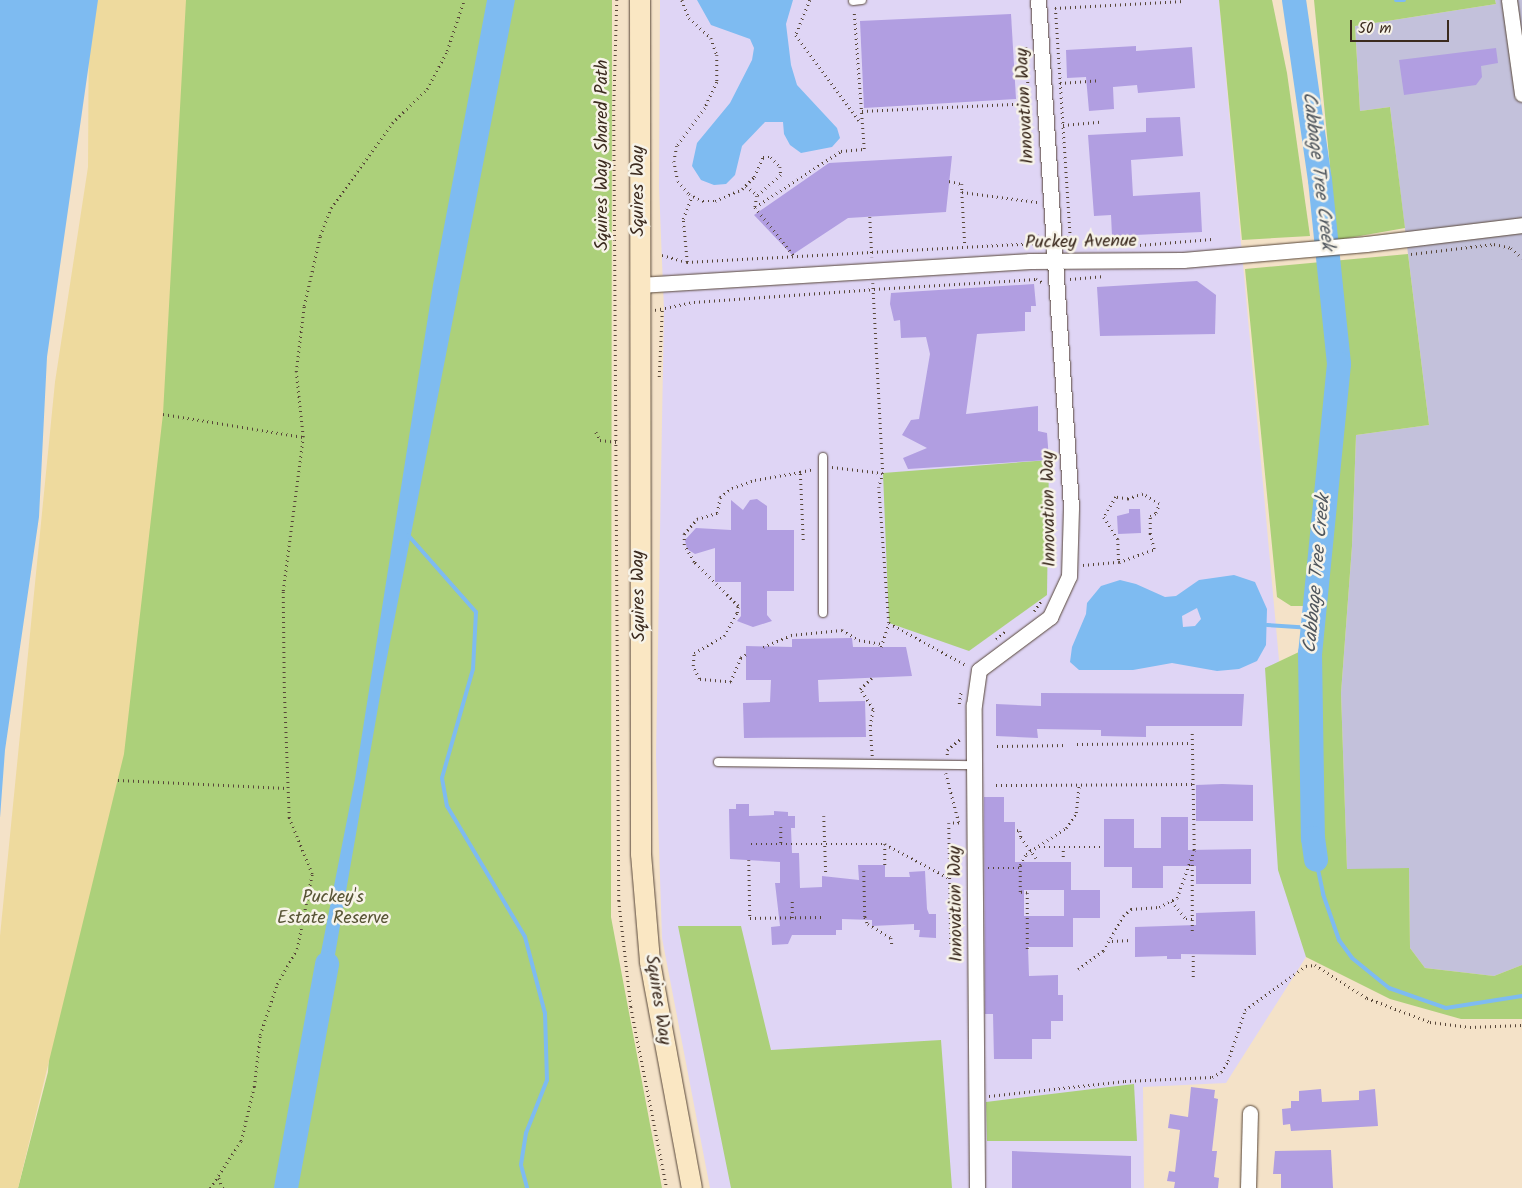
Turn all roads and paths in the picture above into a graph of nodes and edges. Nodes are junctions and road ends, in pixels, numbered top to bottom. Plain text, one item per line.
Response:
1 (464, 0) edge
2 (617, 0) edge
3 (640, 0) edge
4 (682, 0) edge
5 (810, 0) edge
6 (862, 0) edge
7 (1038, 0) edge
8 (1509, 0) edge
9 (854, 1) edge
10 (1184, 1) edge
11 (1099, 80) dead end
12 (1060, 83) junction
13 (1522, 94) edge
14 (1029, 103) dead end
15 (862, 111) junction
16 (1100, 122) dead end
17 (862, 124) junction
18 (1063, 125) junction
19 (950, 181) dead end
20 (746, 186) junction
21 (962, 192) junction
22 (758, 195) junction
23 (692, 196) junction
24 (755, 207) junction
25 (1037, 210) dead end
26 (870, 217) dead end
27 (1522, 225) edge
28 (1038, 228) dead end
29 (1046, 236) junction
30 (1115, 236) dead end
31 (1070, 238) junction
32 (1212, 239) dead end
33 (965, 245) junction
34 (1125, 246) dead end
35 (1135, 246) dead end
36 (1115, 247) junction
37 (1106, 248) dead end
38 (872, 250) junction
39 (1080, 250) dead end
40 (1408, 254) dead end
41 (662, 255) dead end
42 (794, 256) junction
43 (1522, 258) edge
44 (1054, 261) junction
45 (687, 262) junction
46 (873, 271) junction
47 (639, 285) junction
48 (874, 289) junction
49 (1043, 292) dead end
50 (616, 310) dead end
51 (659, 377) dead end
52 (163, 414) dead end
53 (596, 432) dead end
54 (303, 437) junction
55 (617, 442) dead end
56 (823, 457) dead end
57 (800, 472) dead end
58 (1118, 562) junction
59 (1070, 564) junction
60 (1046, 595) dead end
61 (824, 613) dead end
62 (1029, 617) dead end
63 (889, 623) junction
64 (1015, 625) dead end
65 (990, 643) dead end
66 (763, 647) dead end
67 (746, 655) dead end
68 (970, 666) dead end
69 (872, 678) dead end
70 (964, 683) dead end
71 (959, 708) dead end
72 (1192, 732) dead end
73 (960, 733) dead end
74 (1192, 743) junction
75 (1077, 744) dead end
76 (1066, 745) dead end
77 (997, 746) dead end
78 (718, 762) dead end
79 (872, 762) junction
80 (947, 762) junction
81 (974, 765) junction
82 (118, 780) dead end
83 (1079, 784) junction
84 (1193, 784) junction
85 (996, 785) dead end
86 (287, 788) junction
87 (824, 816) dead end
88 (781, 827) dead end
89 (1017, 830) dead end
90 (751, 844) dead end
91 (781, 844) junction
92 (825, 844) junction
93 (885, 844) junction
94 (1037, 847) junction
95 (1063, 847) junction
96 (1103, 847) dead end
97 (1030, 851) junction
98 (1192, 855) junction
99 (1036, 858) dead end
100 (1063, 858) dead end
101 (749, 860) dead end
102 (885, 865) dead end
103 (986, 868) dead end
104 (1020, 868) junction
105 (864, 871) dead end
106 (826, 875) dead end
107 (949, 878) junction
108 (792, 901) dead end
109 (1172, 901) junction
110 (822, 917) dead end
111 (792, 918) junction
112 (1192, 919) junction
113 (1192, 931) dead end
114 (1131, 940) dead end
115 (1112, 941) junction
116 (892, 944) dead end
117 (951, 945) dead end
118 (1027, 949) dead end
119 (1193, 956) dead end
120 (1078, 969) dead end
121 (1193, 978) dead end
122 (1522, 1025) edge
123 (989, 1096) dead end
124 (1250, 1113) dead end
125 (219, 1178) junction
126 (210, 1188) edge
127 (223, 1188) edge
128 (692, 1188) edge
129 (977, 1188) edge
130 (1248, 1188) edge

1 - 54 path
2 - 50 path, Squires Way Shared Path
3 - 47 main road, Squires Way
4 - 23 path
5 - 17 path
6 - 9 lane
7 - 29 street, Innovation Way
8 - 13 street
9 - 15 path
10 - 12 path
11 - 12 path
12 - 18 path
14 - 15 path
15 - 17 path
16 - 18 path
17 - 24 path
18 - 31 path
19 - 21 path
20 - 22 path
20 - 22 path
20 - 23 path
21 - 25 path
21 - 33 path
22 - 24 path
23 - 45 path
24 - 42 path
26 - 38 path
27 - 44 street, Puckey Avenue
28 - 29 path
29 - 31 path
29 - 33 path
29 - 44 street, Innovation Way
30 - 36 path
31 - 39 path
32 - 35 path
33 - 38 path
34 - 36 path
36 - 37 path
38 - 42 path
38 - 46 path
40 - 43 path
41 - 45 path
42 - 45 path
44 - 46 street, Puckey Avenue
44 - 59 street, Innovation Way
46 - 47 street, Puckey Avenue
46 - 48 path
47 - 128 main road, Squires Way
48 - 49 path
48 - 51 path
48 - 63 path
52 - 54 path
53 - 55 path
54 - 86 path
56 - 61 lane
57 - 67 path
58 - 58 path
58 - 59 path
59 - 81 street, Innovation Way
60 - 62 path
63 - 66 path
63 - 68 path
64 - 65 path
69 - 79 path
70 - 71 path
72 - 74 path
73 - 80 path
74 - 75 path
74 - 84 path
76 - 77 path
78 - 79 lane
79 - 80 lane
80 - 81 lane
80 - 107 path
81 - 129 street, Innovation Way
82 - 86 path
83 - 84 path
83 - 85 path
83 - 94 path
84 - 98 path
86 - 125 path
87 - 92 path
88 - 91 path
89 - 97 path
90 - 91 path
91 - 92 path
92 - 93 path
92 - 106 path
93 - 102 path
93 - 107 path
94 - 95 path
94 - 97 path
95 - 96 path
95 - 100 path
97 - 99 path
97 - 104 path
98 - 109 path
98 - 112 path
101 - 111 path
103 - 104 path
104 - 118 path
105 - 116 path
107 - 117 path
108 - 111 path
109 - 112 path
109 - 115 path
110 - 111 path
112 - 113 path
114 - 115 path
115 - 120 path
119 - 121 path
122 - 123 path
124 - 130 street
125 - 126 path
125 - 127 path

